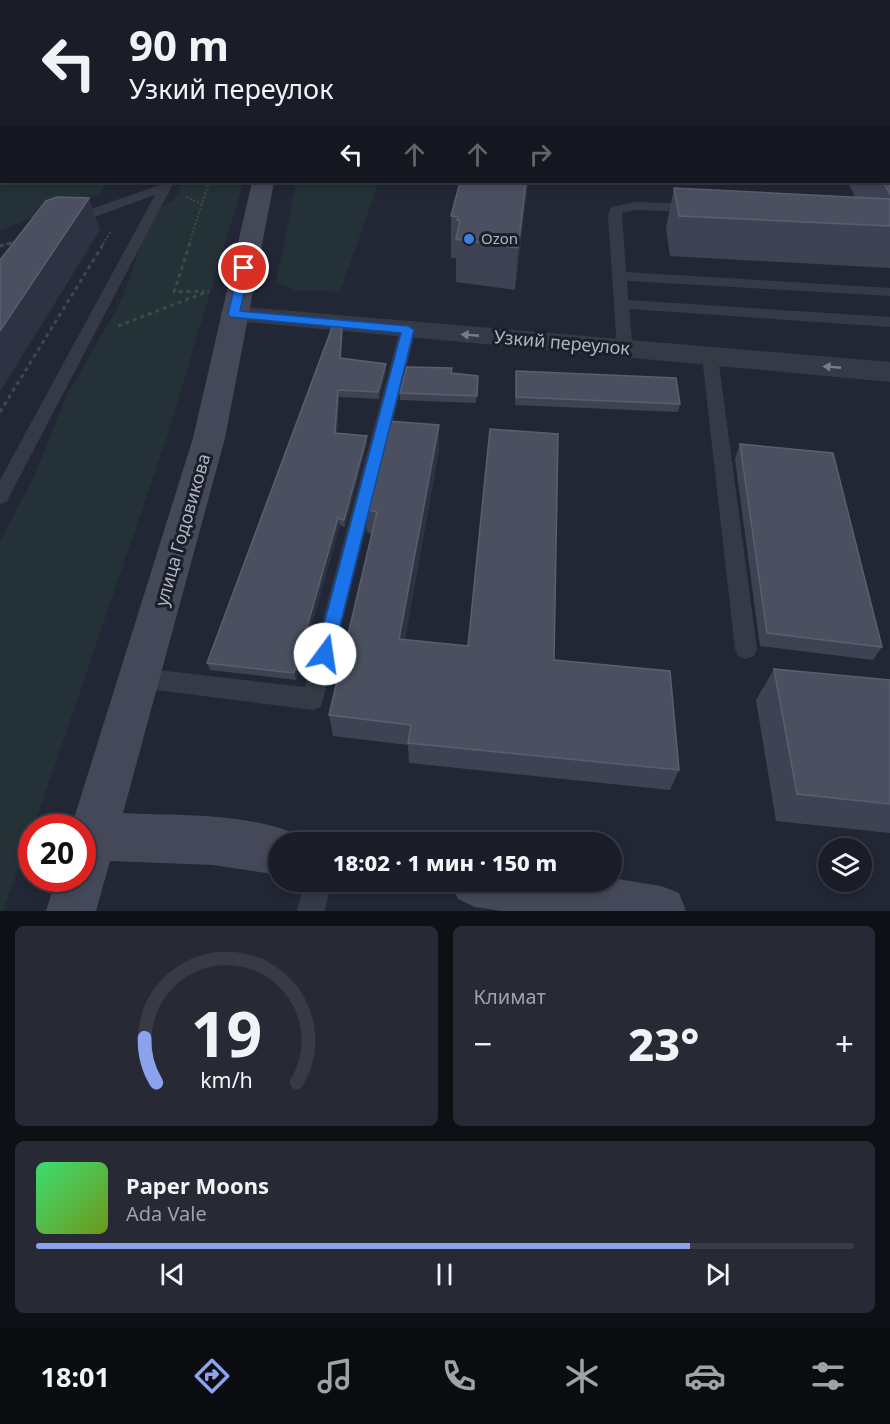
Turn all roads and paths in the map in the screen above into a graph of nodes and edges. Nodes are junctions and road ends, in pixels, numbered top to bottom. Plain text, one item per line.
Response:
1 (209, 183) edge
2 (264, 183) edge
3 (167, 184) edge
4 (129, 200) junction
5 (707, 208) edge
6 (52, 228) joint
7 (0, 246) edge
8 (619, 276) junction
9 (890, 292) edge
10 (228, 298) junction
11 (621, 304) junction
12 (890, 322) edge
13 (408, 330) junction
14 (44, 338) junction
15 (85, 339) junction
16 (625, 349) junction
17 (710, 357) junction
18 (890, 372) edge
19 (0, 412) edge
20 (0, 497) edge
21 (746, 649) dead end
22 (140, 678) junction
23 (96, 829) edge
24 (268, 849) edge
25 (96, 861) edge
26 (77, 892) edge
27 (316, 892) edge
28 (488, 893) edge
29 (71, 911) edge
30 (311, 911) edge
31 (661, 911) edge

1 - 10 path
2 - 10 street, улица Годовикова
3 - 4 lane
3 - 15 lane
4 - 6 lane
4 - 14 path
5 - 8 lane
6 - 7 path
8 - 9 lane
8 - 11 lane
10 - 13 street, Узкий переулок
10 - 15 path
10 - 22 street, улица Годовикова
11 - 12 lane
11 - 16 lane
16 -> 13 street, Узкий переулок
13 - 22 lane
14 - 15 path
14 - 19 path
15 - 20 lane
16 - 17 street, Узкий переулок
18 -> 17 street, Узкий переулок
17 - 21 lane
22 - 23 street, улица Годовикова
24 - 25 street
26 - 29 street, улица Годовикова
27 - 30 lane
28 - 31 street

